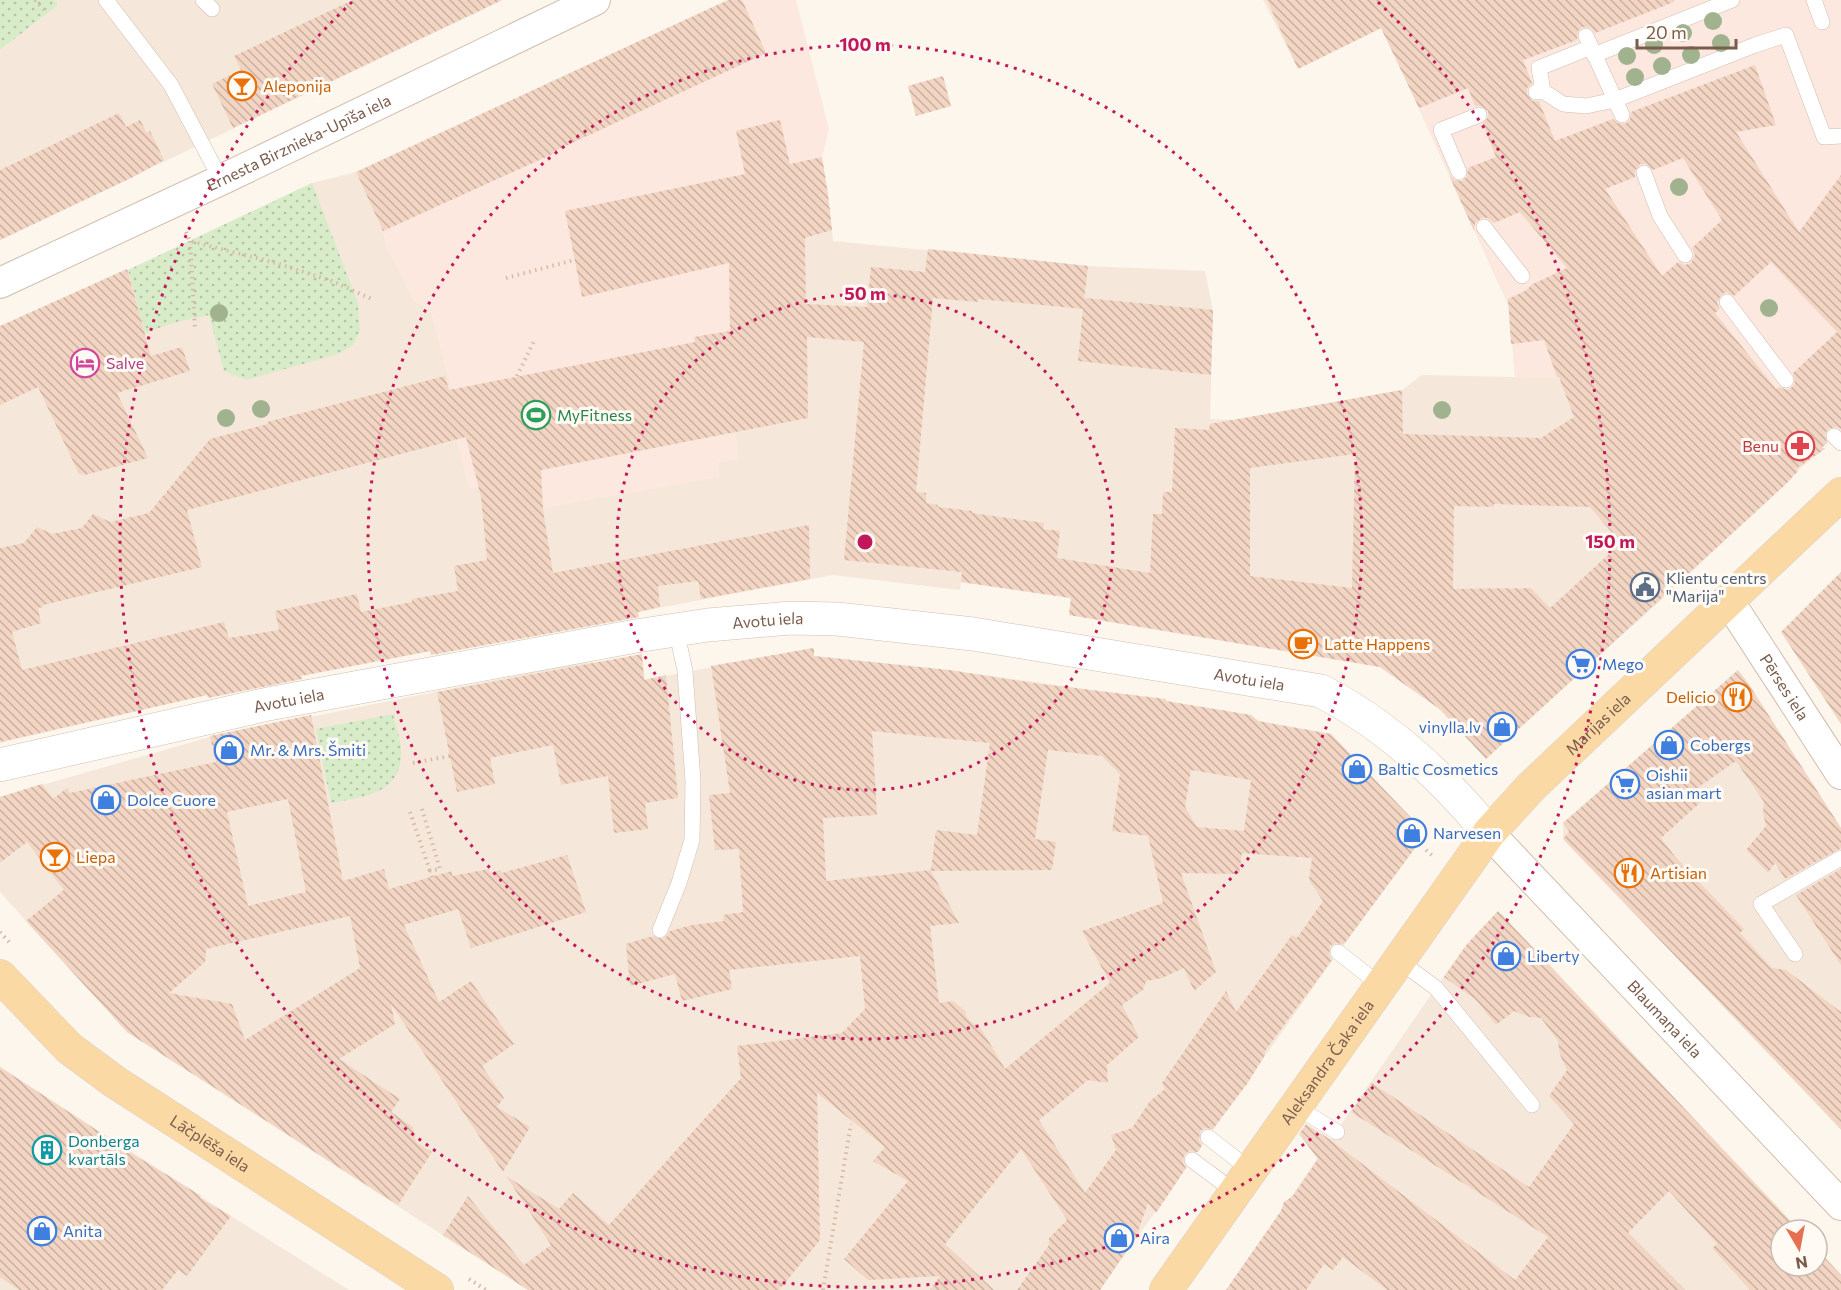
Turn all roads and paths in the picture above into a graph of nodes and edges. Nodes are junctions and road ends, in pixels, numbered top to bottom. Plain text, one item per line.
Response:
1 (34, 0) edge
2 (106, 0) edge
3 (595, 0) edge
4 (1732, 0) edge
5 (1814, 0) edge
6 (47, 14) dead end
7 (1822, 22) dead end
8 (1590, 46) junction
9 (1615, 100) junction
10 (1479, 115) dead end
11 (1622, 115) dead end
12 (1841, 136) edge
13 (1459, 172) dead end
14 (1644, 173) dead end
15 (221, 180) junction
16 (1484, 227) dead end
17 (186, 232) dead end
18 (190, 241) junction
19 (1685, 255) dead end
20 (574, 260) dead end
21 (1522, 276) dead end
22 (507, 278) dead end
23 (0, 283) edge
24 (374, 300) dead end
25 (1727, 302) dead end
26 (195, 330) dead end
27 (534, 342) dead end
28 (517, 376) dead end
29 (1786, 380) dead end
30 (1841, 494) edge
31 (1728, 600) junction
32 (676, 629) junction
33 (450, 756) dead end
34 (413, 763) dead end
35 (0, 765) edge
36 (1841, 774) edge
37 (422, 809) dead end
38 (410, 812) dead end
39 (1489, 833) junction
40 (1841, 858) edge
41 (660, 930) dead end
42 (1338, 952) dead end
43 (1795, 954) dead end
44 (1389, 973) junction
45 (0, 976) edge
46 (1532, 1105) dead end
47 (1295, 1106) junction
48 (851, 1124) dead end
49 (1337, 1132) dead end
50 (1208, 1137) dead end
51 (1192, 1160) dead end
52 (1243, 1181) junction
53 (1841, 1205) edge
54 (437, 1290) edge
55 (824, 1290) edge
56 (1166, 1290) edge

1 - 6 path
2 - 15 lane
3 - 15 street, Ernesta Birznieka-Upīša iela
4 - 8 lane
5 - 7 lane
8 - 9 lane
8 - 9 lane
9 - 11 lane
9 - 12 lane
10 - 13 lane
14 - 19 lane
15 - 23 street, Ernesta Birznieka-Upīša iela
16 - 21 lane
17 - 18 path
18 - 24 path
18 - 26 path
20 - 22 path
25 - 29 lane
27 - 28 path
30 - 31 main road, Marijas iela
31 - 36 street, Pērses iela
31 - 39 main road, Marijas iela
32 - 35 street, Avotu iela
32 - 39 street, Avotu iela
32 - 41 lane
33 - 34 path
37 - 38 path
39 - 44 main road, Aleksandra Čaka iela
39 - 53 street, Blaumaņa iela
40 - 43 lane
42 - 44 lane
44 - 46 lane
44 - 47 main road, Aleksandra Čaka iela
45 - 54 main road, Lāčplēša iela
47 - 49 lane
47 - 52 main road, Aleksandra Čaka iela
48 - 55 path
50 - 52 lane
51 - 52 lane
52 - 56 main road, Aleksandra Čaka iela

